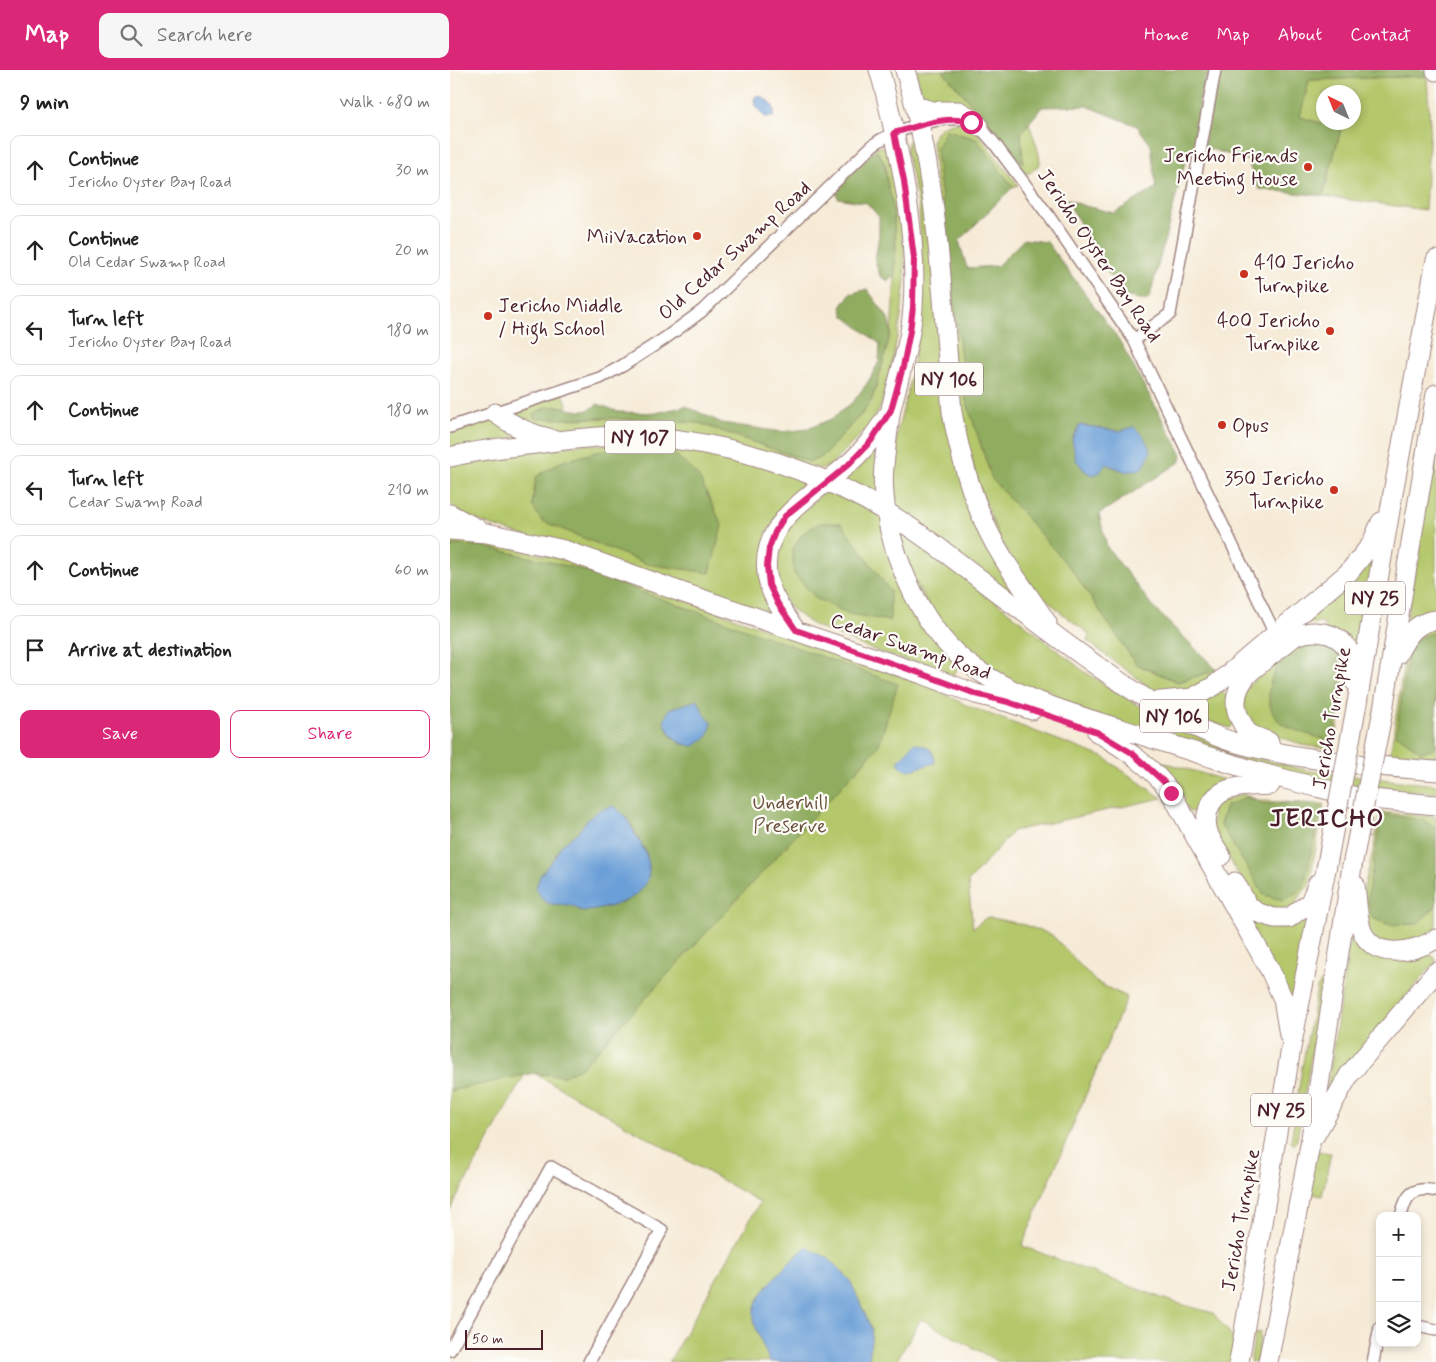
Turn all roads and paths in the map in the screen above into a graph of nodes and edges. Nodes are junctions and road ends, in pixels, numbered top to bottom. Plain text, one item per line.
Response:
1 (879, 70) edge
2 (905, 70) edge
3 (1215, 70) edge
4 (916, 106) junction
5 (920, 125) junction
6 (979, 126) junction
7 (894, 133) junction
8 (1436, 260) edge
9 (1134, 340) junction
10 (1436, 394) edge
11 (891, 410) junction
12 (495, 413) junction
13 (450, 427) edge
14 (562, 440) junction
15 (450, 457) edge
16 (826, 482) junction
17 (1393, 493) junction
18 (886, 512) junction
19 (450, 514) edge
20 (450, 530) edge
21 (487, 533) junction
22 (1436, 620) edge
23 (796, 630) junction
24 (1276, 634) junction
25 (1057, 636) junction
26 (1390, 668) junction
27 (1151, 702) junction
28 (1357, 703) junction
29 (1097, 732) junction
30 (1309, 759) junction
31 (1436, 771) edge
32 (1270, 785) junction
33 (1360, 798) junction
34 (1436, 805) edge
35 (1328, 858) junction
36 (1352, 866) junction
37 (1436, 939) edge
38 (1436, 972) edge
39 (1291, 1048) junction
40 (1310, 1145) junction
41 (1436, 1191) edge
42 (1402, 1212) edge
43 (1260, 1238) junction
44 (1290, 1245) junction
45 (1421, 1327) edge
46 (1436, 1330) edge
47 (1376, 1347) edge
48 (450, 1350) edge
49 (589, 1362) edge
50 (1239, 1362) edge
51 (1268, 1362) edge
52 (1373, 1362) edge

1 - 7 main road, NY 106
2 - 4 main road, NY 106
3 - 9 street
4 - 5 main road, NY 106
4 - 6 main road
5 - 6 street
5 - 7 street, Old Cedar Swamp Road
5 - 25 main road, NY 106
6 - 9 street, Jericho Oyster Bay Road
7 - 11 main road, NY 106
7 - 12 street, Old Cedar Swamp Road
8 - 17 main road, Jericho Turnpike / NY 25
9 - 24 street, Jericho Oyster Bay Road
10 - 26 main road, NY 25
11 - 16 main road
11 - 18 main road, NY 106
12 - 13 street, Old Cedar Swamp Road
12 - 14 main road
14 - 15 main road, NY 107
14 - 16 main road, NY 107
16 - 18 main road, NY 107
16 - 23 main road
17 - 24 main road
17 - 28 main road, Jericho Turnpike / NY 25
18 - 25 main road, NY 107
18 - 33 main road, NY 106
19 - 21 main road
20 - 21 main road, Cedar Swamp Road
21 - 23 main road, Cedar Swamp Road
22 - 26 main road
23 - 29 main road, Cedar Swamp Road
24 - 27 main road
25 - 27 main road, NY 106
26 - 36 main road, NY 25, bridge
27 - 30 main road, NY 106
28 - 30 main road
28 - 35 main road, Jericho Turnpike / NY 25, bridge
29 - 32 main road, Cedar Swamp Road
29 - 39 main road
30 - 31 main road, NY 106
32 - 33 main road, Cedar Swamp Road
32 - 35 main road
33 - 34 main road, NY 106
35 - 39 main road, Jericho Turnpike / NY 25
36 - 37 main road
36 - 40 main road, NY 25
38 - 40 main road
39 - 43 main road, Jericho Turnpike / NY 25
40 - 44 main road, NY 25
41 - 42 street
43 - 44 main road
43 - 50 main road, Jericho Turnpike / NY 25
44 - 51 main road, NY 25
45 - 46 street
47 - 52 street
48 - 49 street

